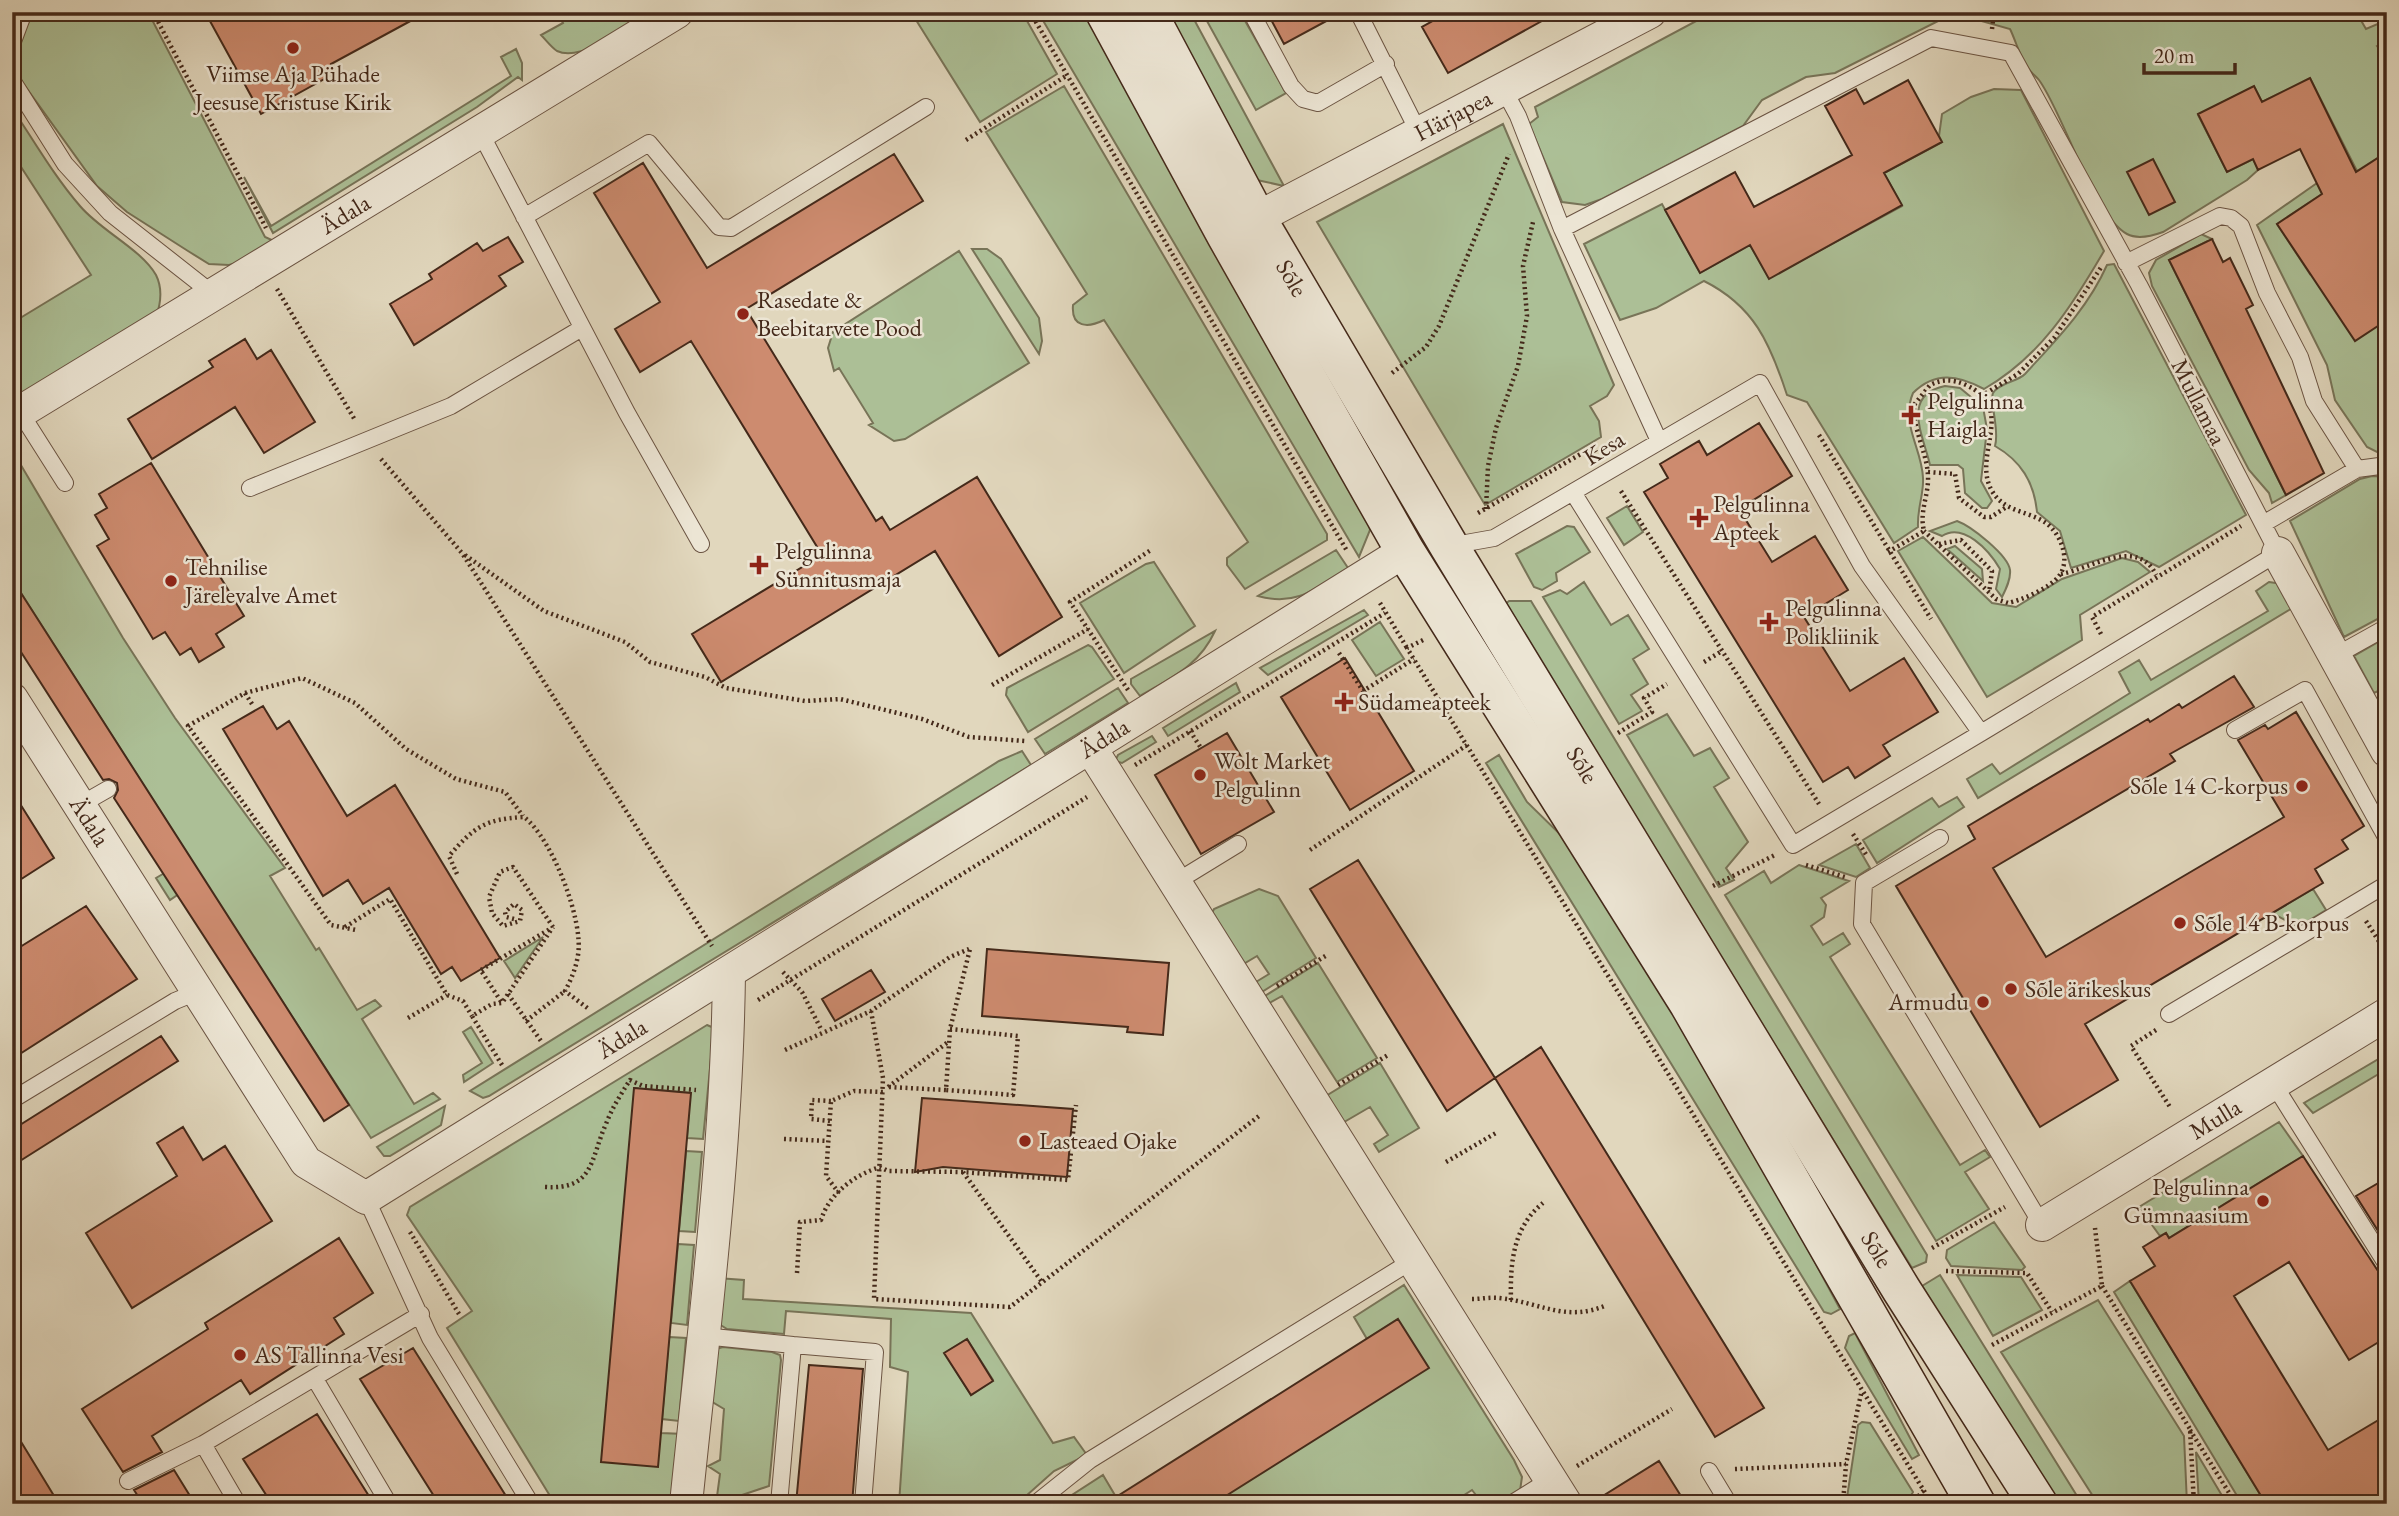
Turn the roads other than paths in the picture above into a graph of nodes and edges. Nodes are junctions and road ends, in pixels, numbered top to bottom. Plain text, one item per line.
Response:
1 (24, 12) edge
2 (677, 12) edge
3 (1105, 12) edge
4 (1147, 12) edge
5 (1251, 12) edge
6 (1358, 12) edge
7 (1650, 12) edge
8 (12, 44) edge
9 (1386, 64) junction
10 (12, 80) edge
11 (1504, 90) junction
12 (926, 107) dead end
13 (480, 132) junction
14 (1420, 135) junction
15 (524, 217) junction
16 (1241, 227) junction
17 (1562, 229) junction
18 (2126, 263) junction
19 (213, 294) junction
20 (582, 328) junction
21 (16, 415) edge
22 (1659, 441) junction
23 (2387, 465) edge
24 (2357, 469) junction
25 (65, 483) dead end
26 (250, 488) dead end
27 (1574, 494) junction
28 (2261, 520) junction
29 (701, 544) dead end
30 (1449, 546) junction
31 (1405, 551) junction
32 (2278, 553) junction
33 (2387, 627) edge
34 (2334, 656) junction
35 (12, 699) edge
36 (2235, 730) dead end
37 (1981, 733) junction
38 (1090, 747) junction
39 (2387, 751) edge
40 (108, 789) dead end
41 (80, 805) junction
42 (1940, 838) dead end
43 (2387, 839) edge
44 (1238, 844) dead end
45 (1176, 882) junction
46 (2387, 884) edge
47 (729, 973) junction
48 (197, 992) junction
49 (2387, 1013) edge
50 (2169, 1014) road end
51 (2273, 1083) junction
52 (12, 1100) edge
53 (366, 1198) junction
54 (2042, 1224) joint
55 (1415, 1259) junction
56 (2387, 1265) edge
57 (421, 1314) junction
58 (703, 1336) junction
59 (793, 1345) junction
60 (315, 1379) junction
61 (203, 1444) junction
62 (1709, 1471) road end
63 (128, 1481) dead end
64 (1558, 1491) edge
65 (238, 1504) edge
66 (389, 1504) edge
67 (531, 1504) edge
68 (686, 1504) edge
69 (779, 1504) edge
70 (863, 1504) edge
71 (1035, 1504) edge
72 (1511, 1504) edge
73 (1729, 1504) edge
74 (1976, 1504) edge
75 (2038, 1504) edge

1 - 8 lane
2 - 13 street, Ädala
3 - 16 main road, Sõle
4 - 16 main road, Sõle
5 - 9 lane
6 - 9 lane
7 - 11 street, Härjapea
9 - 14 lane
10 - 19 lane
11 - 14 street, Härjapea
11 - 17 lane
12 - 15 lane
13 - 15 lane
13 - 19 street, Ädala
14 - 16 street, Härjapea
15 - 20 lane
16 - 30 main road, Sõle
16 - 31 main road, Sõle
17 - 18 lane, Mullamaa
17 - 22 lane
18 - 24 lane
18 - 28 lane, Mullamaa
19 - 21 street, Ädala
20 - 26 lane
20 - 29 lane
21 - 25 lane
22 - 27 lane, Kesa
22 - 37 lane, Kesa
23 - 24 lane
24 - 28 lane
27 - 30 lane, Kesa
27 - 37 lane
28 - 32 lane, Mullamaa
30 - 31 lane, Kesa
30 - 75 main road, Sõle
31 - 38 street, Ädala
31 - 74 main road, Sõle
32 - 34 street, Mullamaa
32 - 37 lane
33 - 34 lane
34 - 39 street, Mullamaa
35 - 41 street, Ädala
36 - 43 lane
38 - 45 street
38 - 47 street, Ädala
40 - 41 lane
41 - 48 street, Ädala
42 - 54 lane
44 - 45 lane
45 - 55 street
46 - 50 lane
47 - 53 street, Ädala
47 - 58 street
48 - 52 lane
48 - 53 street, Ädala
49 - 51 street, Mulla
51 - 54 street, Mulla
51 - 56 lane
53 - 57 lane
55 - 64 street
55 - 71 lane
57 - 60 lane
57 - 67 lane
58 - 59 lane
58 - 68 street
59 - 69 lane
59 - 70 lane
60 - 61 lane
60 - 66 lane
61 - 63 lane
61 - 65 lane
62 - 73 lane
64 - 72 lane

